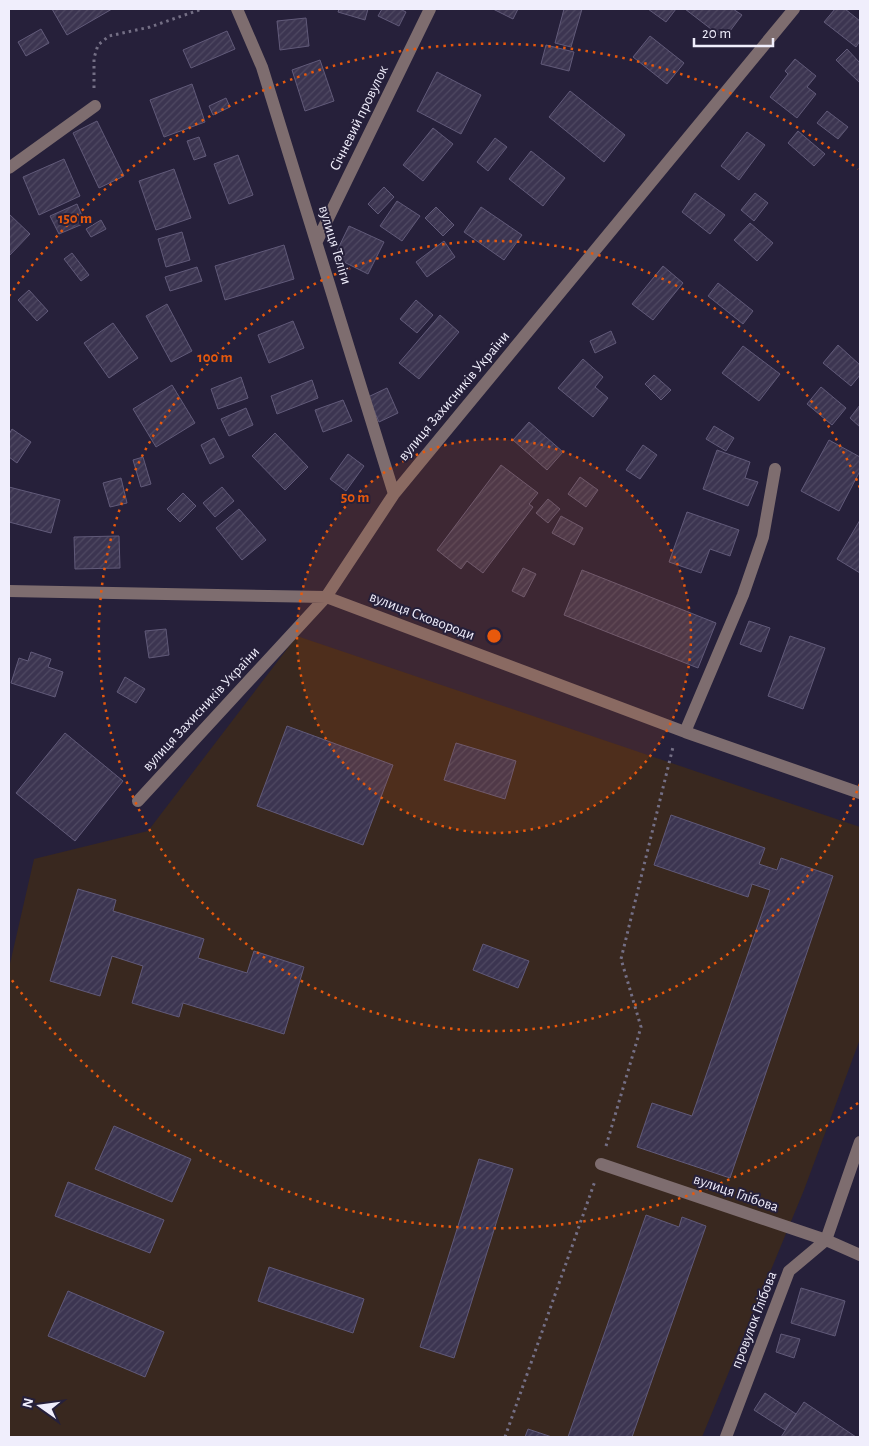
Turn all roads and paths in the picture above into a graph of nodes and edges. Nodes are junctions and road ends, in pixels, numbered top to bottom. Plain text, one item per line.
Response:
1 (202, 9) edge
2 (237, 9) edge
3 (430, 9) edge
4 (794, 9) edge
5 (95, 106) joint
6 (9, 168) edge
7 (316, 241) junction
8 (775, 469) dead end
9 (394, 494) junction
10 (9, 591) edge
11 (326, 597) junction
12 (682, 731) junction
13 (860, 793) edge
14 (138, 801) dead end
15 (860, 1142) edge
16 (601, 1164) junction
17 (826, 1240) junction
18 (860, 1254) edge
19 (504, 1437) edge
20 (726, 1437) edge

1 - 5 path
2 - 7 street, вулиця Теліги
3 - 7 street, Січневий провулок
4 - 9 street, вулиця Захисників України
5 - 6 street
7 - 9 street, вулиця Теліги
8 - 12 street
9 - 11 street, вулиця Захисників України
10 - 11 street, вулиця Сковороди
11 - 12 street, вулиця Сковороди
11 - 14 street, вулиця Захисників України
12 - 13 street, вулиця Сковороди
12 - 16 path
15 - 17 street
16 - 17 street, вулиця Глібова
16 - 19 path
17 - 18 street, вулиця Глібова
17 - 20 street, провулок Глібова

